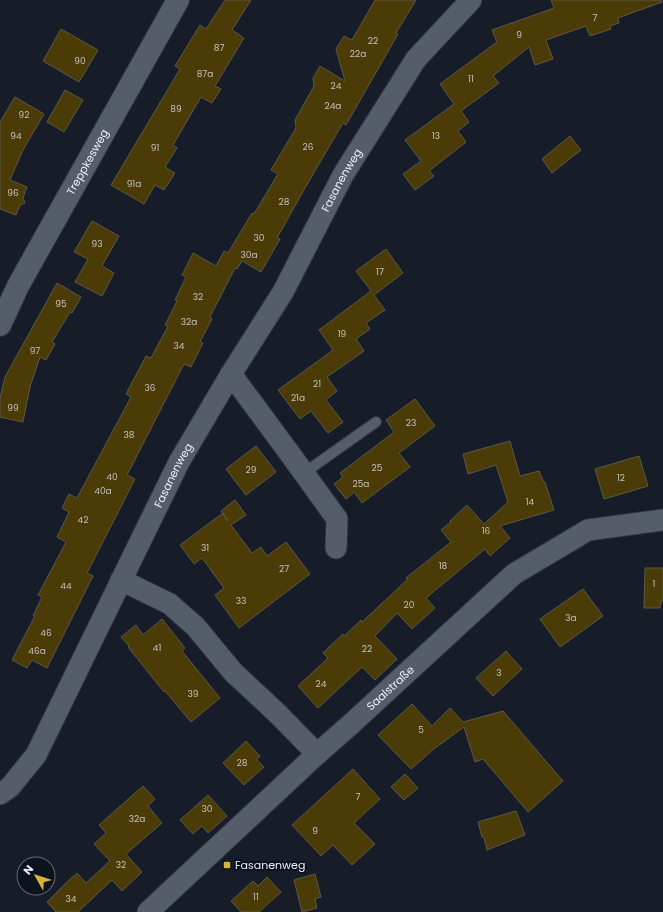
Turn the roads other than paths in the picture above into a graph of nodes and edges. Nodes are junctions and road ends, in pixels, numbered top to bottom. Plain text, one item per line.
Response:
1 (178, 0) edge
2 (471, 0) edge
3 (0, 325) edge
4 (231, 374) junction
5 (376, 422) dead end
6 (304, 473) junction
7 (663, 520) edge
8 (336, 548) dead end
9 (121, 580) junction
10 (317, 754) junction
11 (0, 794) edge
12 (148, 912) edge

1 - 3 street, Treppkesweg
2 - 4 street, Fasanenweg
4 - 6 street
4 - 9 street, Fasanenweg
5 - 6 lane
6 - 8 street
7 - 10 street, Saalstraße
9 - 10 street
9 - 11 street, Fasanenweg
10 - 12 street, Saalstraße

